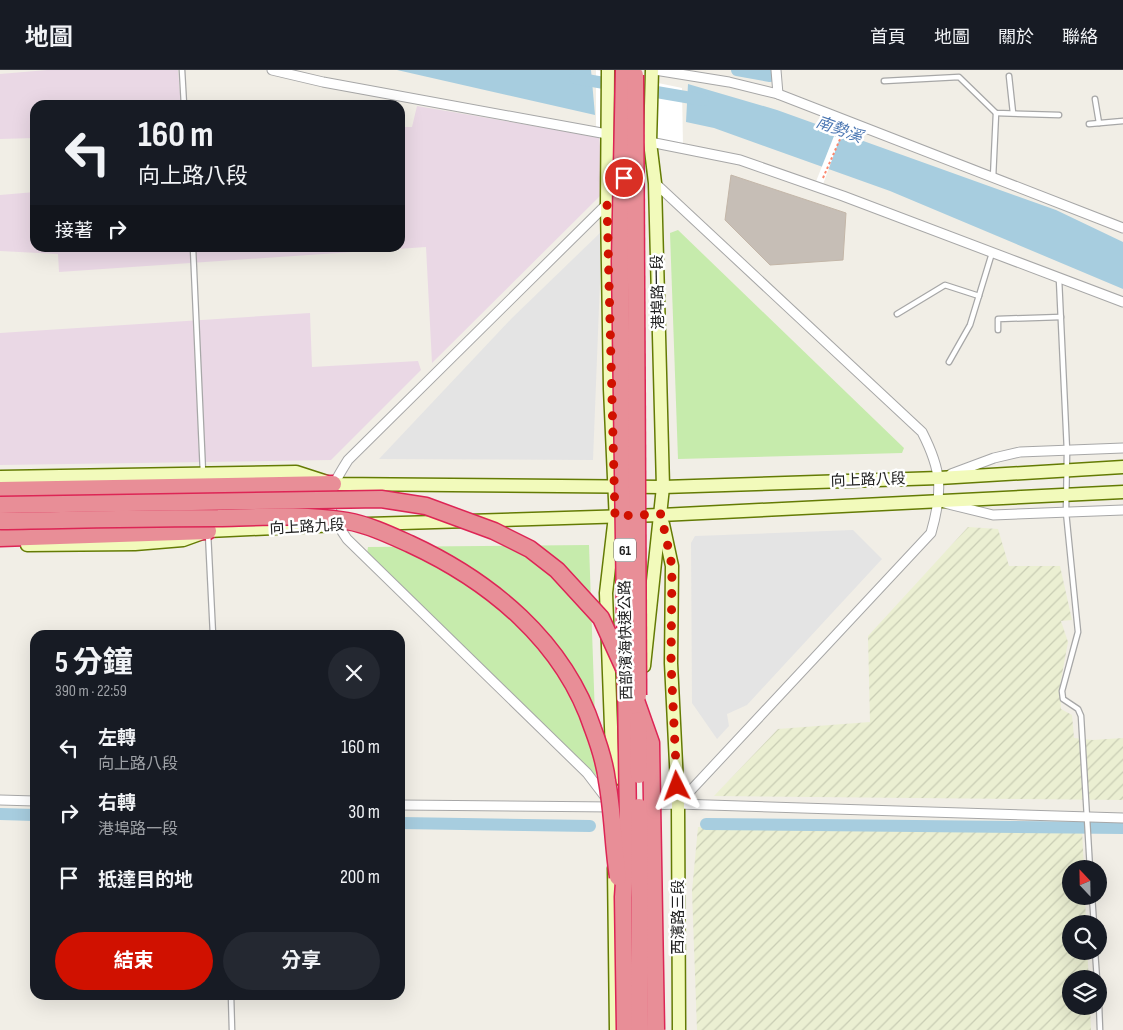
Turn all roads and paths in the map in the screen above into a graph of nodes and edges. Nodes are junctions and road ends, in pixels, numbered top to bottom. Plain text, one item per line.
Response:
1 (182, 70) edge
2 (272, 70) edge
3 (608, 70) edge
4 (624, 70) edge
5 (637, 70) edge
6 (654, 70) edge
7 (776, 70) edge
8 (959, 70) edge
9 (1010, 76) dead end
10 (959, 78) junction
11 (884, 81) dead end
12 (778, 94) junction
13 (1095, 99) dead end
14 (184, 100) edge
15 (996, 113) junction
16 (1013, 113) junction
17 (1059, 115) dead end
18 (1123, 121) edge
19 (848, 123) junction
20 (1099, 123) junction
21 (1089, 124) dead end
22 (607, 134) junction
23 (650, 142) junction
24 (993, 180) junction
25 (655, 183) junction
26 (819, 187) junction
27 (607, 204) junction
28 (1123, 228) edge
29 (193, 252) edge
30 (992, 253) junction
31 (1060, 279) junction
32 (979, 296) junction
33 (1123, 302) edge
34 (897, 314) dead end
35 (1061, 317) junction
36 (998, 330) dead end
37 (949, 362) dead end
38 (1123, 448) edge
39 (1067, 451) junction
40 (1123, 467) edge
41 (1065, 469) junction
42 (0, 477) edge
43 (939, 478) junction
44 (205, 479) junction
45 (333, 484) junction
46 (613, 487) junction
47 (663, 487) junction
48 (0, 490) edge
49 (1123, 492) edge
50 (1066, 495) junction
51 (940, 502) junction
52 (0, 505) edge
53 (130, 509) junction
54 (208, 509) junction
55 (1123, 510) edge
56 (0, 512) edge
57 (1066, 512) junction
58 (661, 514) junction
59 (615, 516) junction
60 (0, 522) edge
61 (338, 526) junction
62 (208, 532) junction
63 (0, 538) edge
64 (0, 545) edge
65 (213, 630) edge
66 (643, 683) junction
67 (0, 800) edge
68 (30, 801) edge
69 (678, 804) junction
70 (405, 805) edge
71 (645, 806) junction
72 (614, 807) junction
73 (1123, 818) edge
74 (1088, 820) junction
75 (1089, 860) edge
76 (623, 897) junction
77 (231, 1000) edge
78 (1099, 1015) edge
79 (232, 1030) edge
80 (616, 1030) edge
81 (625, 1030) edge
82 (640, 1030) edge
83 (648, 1030) edge
84 (656, 1030) edge
85 (678, 1030) edge
86 (1100, 1030) edge

1 - 14 lane
2 - 22 street
3 - 22 street, 港埠路一段
4 - 76 highway, 西部濱海快速公路 / 61, bridge
5 - 27 street
5 - 82 highway, 西部濱海快速公路 / 61, bridge
6 - 12 street
6 - 23 street, 港埠路一段
7 - 12 street
8 - 10 lane
9 - 16 lane
10 - 11 lane
10 - 15 lane
12 - 19 street
13 - 20 lane
15 - 16 lane
15 - 24 lane
16 - 17 lane
18 - 20 lane
19 - 24 street
19 - 26 path
20 - 21 lane
22 - 27 street, 港埠路一段
23 - 25 street, 港埠路一段
23 - 26 street
24 - 28 street
25 - 43 street
25 - 47 street, 港埠路一段
26 - 30 street
27 - 45 street
27 - 46 street, 港埠路一段
29 - 44 lane
30 - 31 street
30 - 32 lane
31 - 33 street
31 - 35 lane
32 - 34 lane
32 - 37 lane
35 - 36 lane
35 - 39 lane
38 - 39 street
39 - 41 lane
39 - 43 street
40 - 41 street, 向上路八段
41 - 43 street, 向上路八段
41 - 50 lane
42 - 44 street
43 - 47 street, 向上路八段
43 - 51 street
44 - 45 highway
44 - 48 highway
44 - 54 lane
45 - 46 street
45 - 54 street
45 - 61 street
46 - 47 street, 向上路八段
46 - 59 street, 港埠路一段
47 - 58 street, 港埠路一段
49 - 50 street, 向上路八段
50 - 51 street, 向上路八段
50 - 57 lane
51 - 57 street
51 - 58 street, 向上路八段
51 - 69 street
52 - 84 highway, bridge
53 - 54 street
53 - 56 street
53 - 62 street
54 - 62 lane
55 - 57 street
57 - 74 lane
58 - 59 street, 向上路八段
58 - 66 street, 港埠路一段
58 - 69 street, 港埠路一段
59 - 61 street, 向上路九段
59 - 66 street, 港埠路一段
59 - 72 street, 港埠路一段
60 - 76 highway, bridge
61 - 62 street, 向上路九段
61 - 72 street
62 - 63 highway
62 - 64 street, 向上路九段
62 - 65 lane
66 - 71 street, 港埠路一段
67 - 68 street
69 - 71 street
69 - 74 street
69 - 85 street, 西濱路三段
70 - 72 street
71 - 72 street
71 - 83 street, 西濱路三段
72 - 80 street
73 - 74 street
74 - 75 lane
76 - 81 highway, 西部濱海快速公路 / 61, bridge
77 - 79 lane
78 - 86 lane

